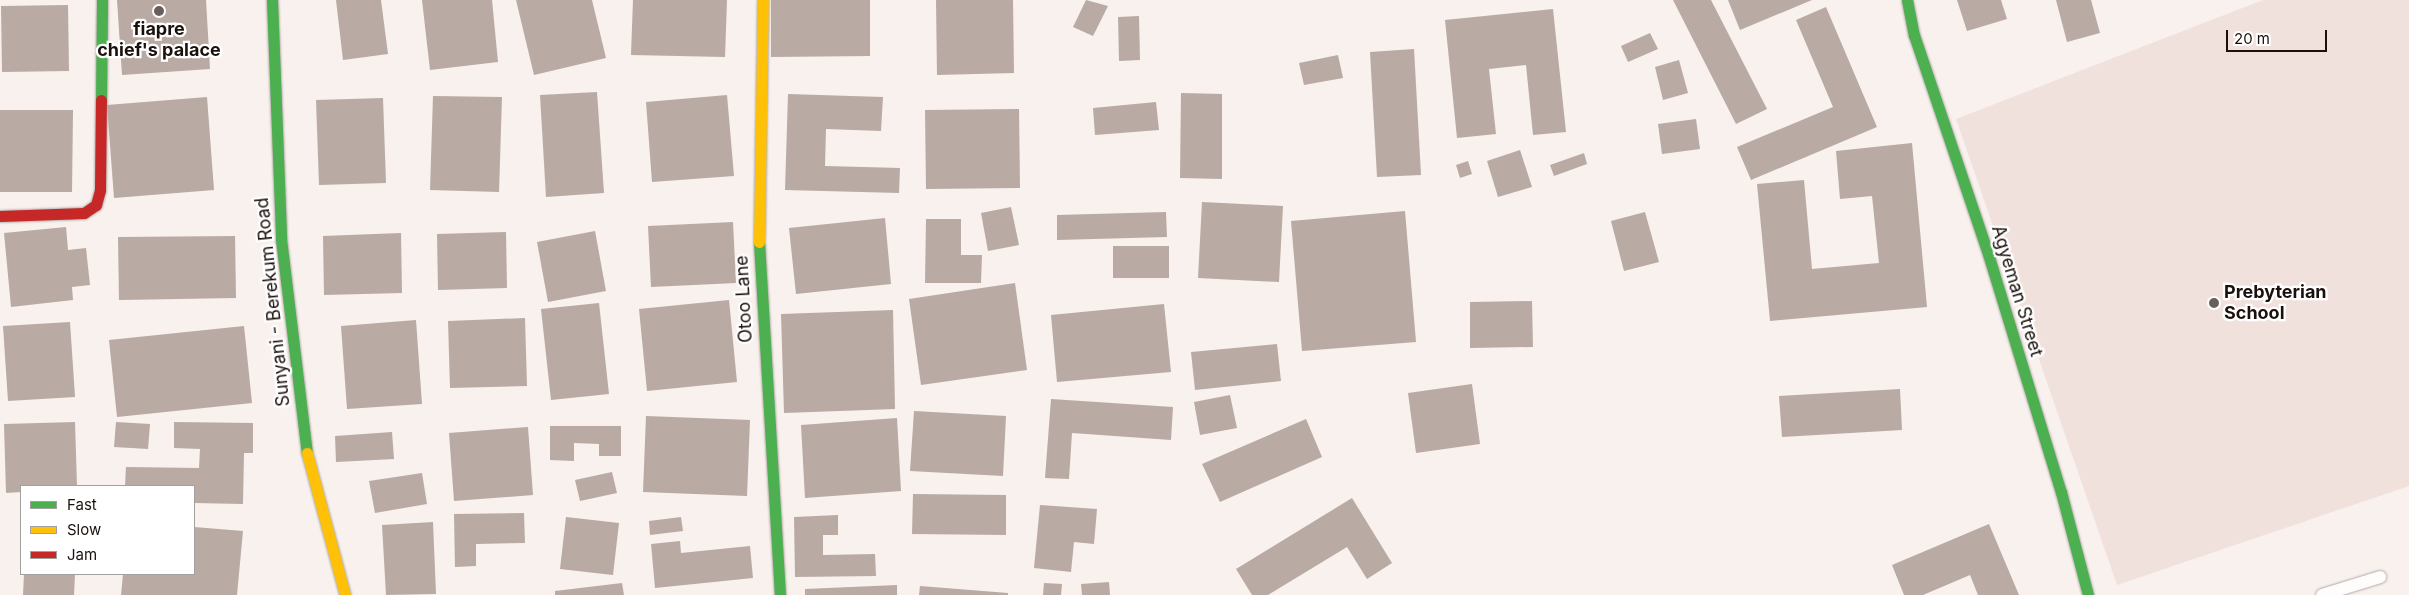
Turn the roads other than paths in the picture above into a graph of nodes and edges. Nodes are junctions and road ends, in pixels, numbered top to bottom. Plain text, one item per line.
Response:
1 (102, 0) edge
2 (272, 0) edge
3 (763, 0) edge
4 (1907, 0) edge
5 (0, 216) edge
6 (2380, 577) dead end
7 (345, 595) edge
8 (780, 595) edge
9 (2088, 595) edge
10 (2322, 595) edge

1 - 5 street
2 - 7 street, Sunyani - Berekum Road
3 - 8 street, Otoo Lane
4 - 9 street, Agyeman Street
6 - 10 lane

